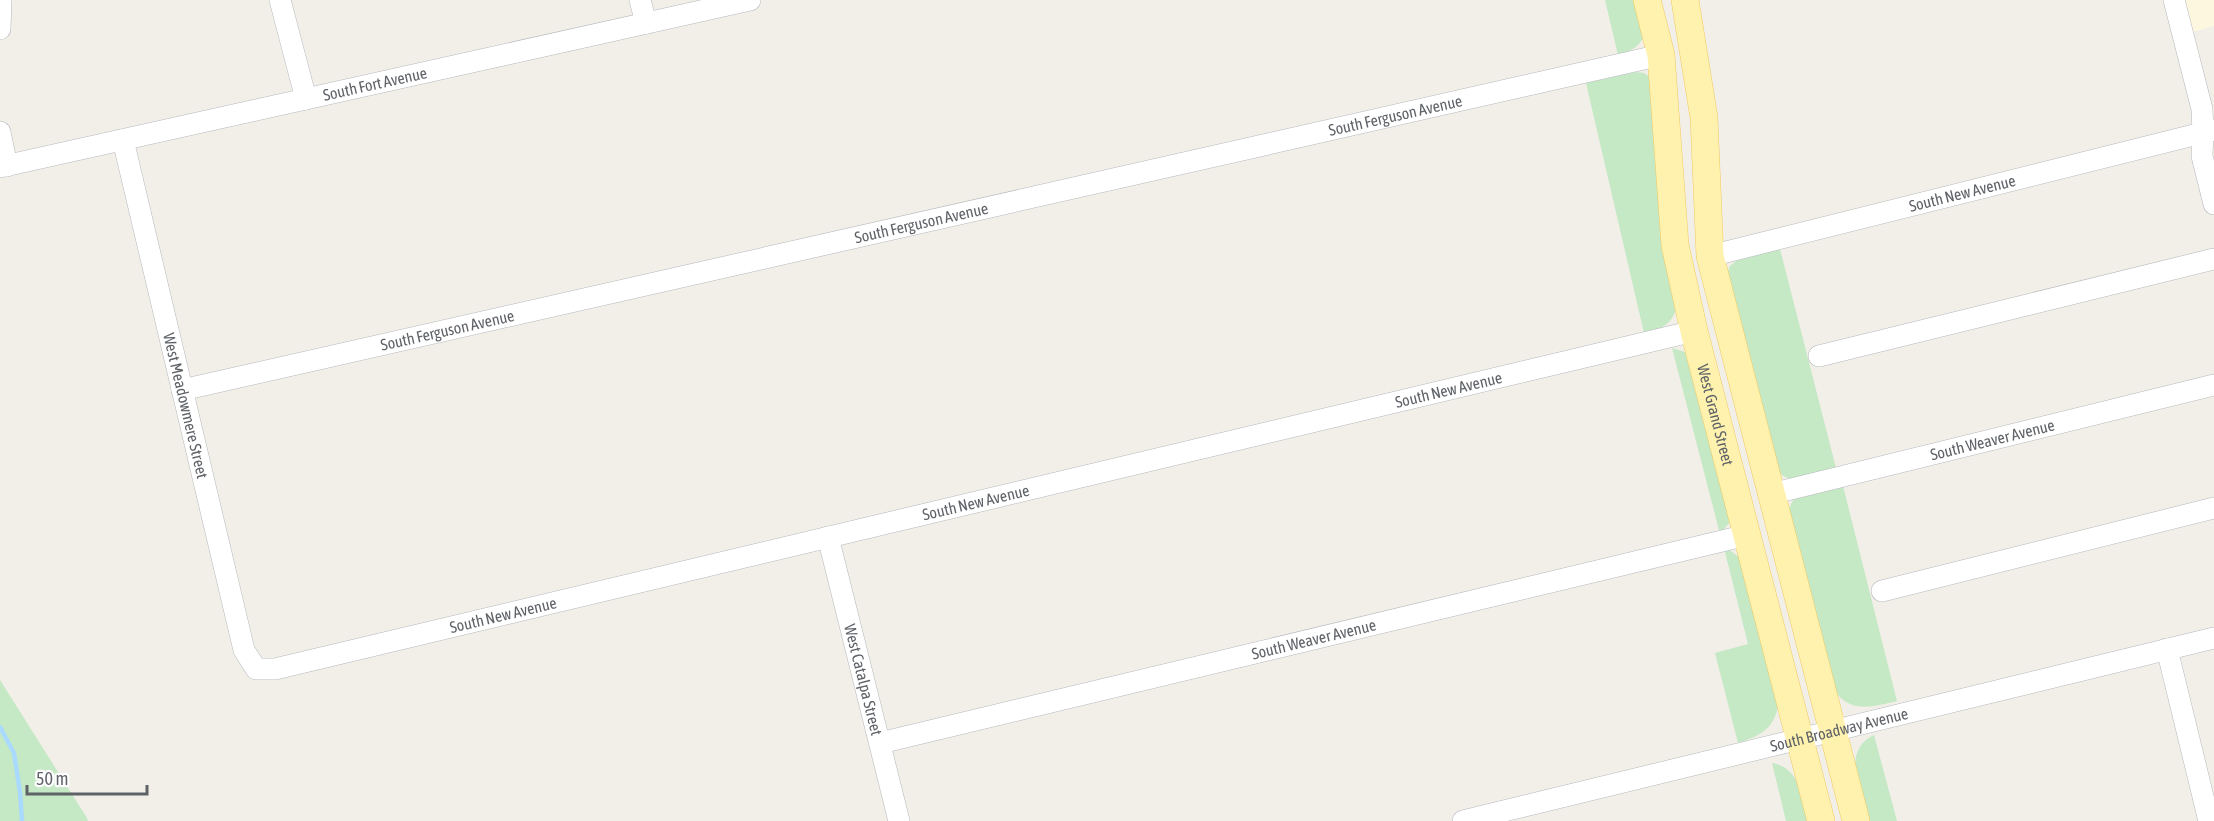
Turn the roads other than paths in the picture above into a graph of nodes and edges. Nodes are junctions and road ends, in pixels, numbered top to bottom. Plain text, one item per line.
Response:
1 (1, 0) edge
2 (280, 0) edge
3 (640, 0) edge
4 (750, 0) edge
5 (1647, 0) edge
6 (1685, 0) edge
7 (2174, 0) edge
8 (646, 24) junction
9 (0, 28) edge
10 (1660, 55) junction
11 (306, 99) junction
12 (2209, 131) edge
13 (0, 132) edge
14 (123, 140) junction
15 (4, 167) edge
16 (2214, 204) edge
17 (1710, 256) junction
18 (2214, 259) edge
19 (1694, 331) junction
20 (1820, 356) dead end
21 (2214, 385) edge
22 (182, 390) junction
23 (1771, 494) junction
24 (2214, 508) edge
25 (1747, 535) junction
26 (828, 537) junction
27 (1882, 591) dead end
28 (2214, 638) edge
29 (2167, 649) junction
30 (256, 669) joint
31 (1833, 731) junction
32 (1800, 739) junction
33 (880, 743) junction
34 (899, 821) edge
35 (1463, 821) edge
36 (1821, 821) edge
37 (1856, 821) edge
38 (2209, 821) edge

1 - 9 street
2 - 11 street
3 - 8 street
4 - 8 street, South Fort Avenue
5 - 10 main road, West Grand Street
6 - 17 main road, West Grand Street
7 - 12 street
8 - 11 street, South Fort Avenue
10 - 19 main road, West Grand Street
10 - 22 street, South Ferguson Avenue
11 - 14 street, South Fort Avenue
12 - 16 street
12 - 17 street, South New Avenue
13 - 15 street
14 - 15 street, South Fort Avenue
14 - 22 street, West Meadowmere Street
17 - 23 main road, West Grand Street
18 - 20 street
19 - 25 main road, West Grand Street
19 - 26 street, South New Avenue
21 - 23 street, South Weaver Avenue
22 - 30 street, West Meadowmere Street
23 - 31 main road, West Grand Street
24 - 27 street
25 - 32 main road, West Grand Street
25 - 33 street, South Weaver Avenue
26 - 30 street, South New Avenue
26 - 33 street, West Catalpa Street
28 - 29 street, South Broadway Avenue
29 - 31 street, South Broadway Avenue
29 - 38 street
31 - 32 street, South Broadway Avenue
31 - 37 main road, West Grand Street
32 - 35 street, South Broadway Avenue
32 - 36 main road, West Grand Street
33 - 34 street, West Catalpa Street

